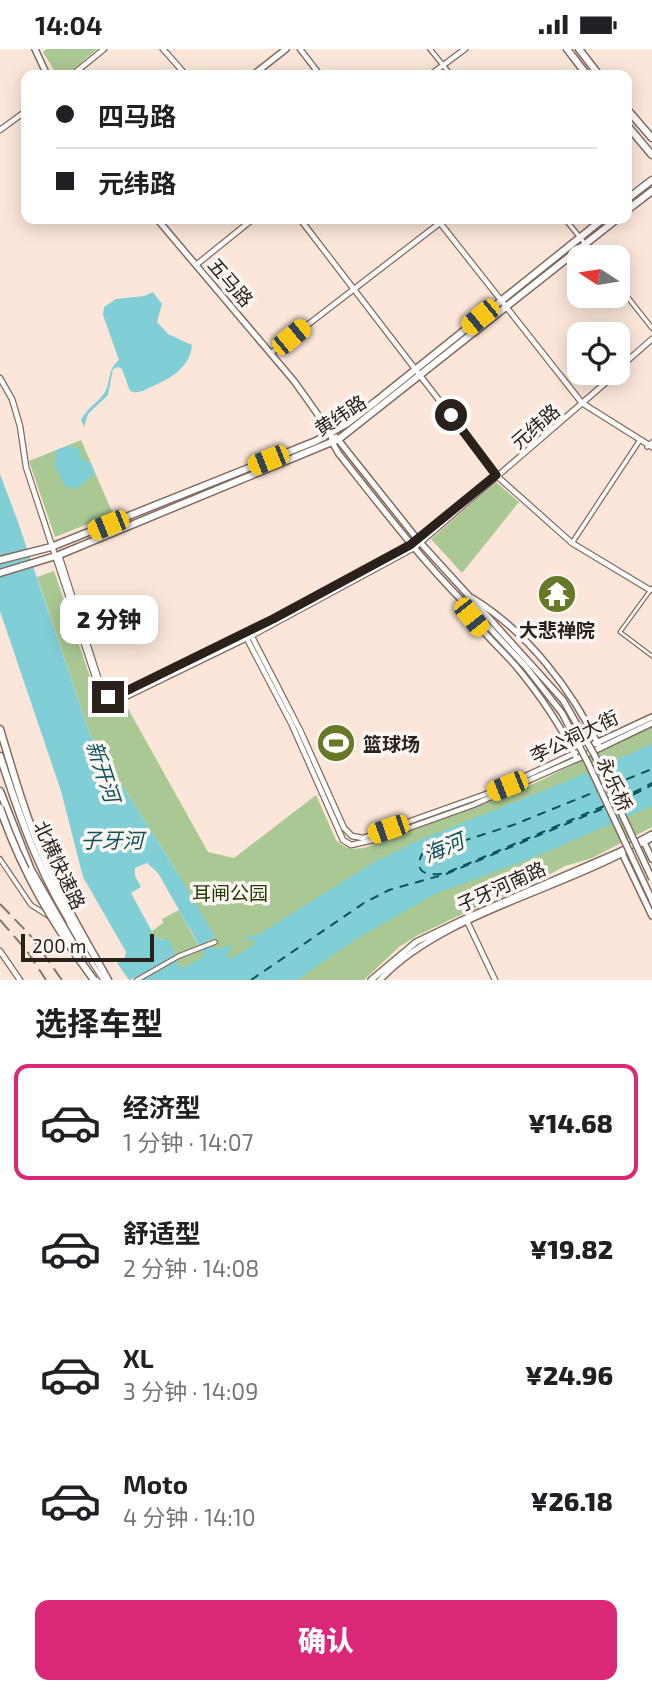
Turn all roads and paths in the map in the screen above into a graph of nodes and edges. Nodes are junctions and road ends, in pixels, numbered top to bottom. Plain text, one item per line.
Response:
1 (35, 49) edge
2 (104, 49) edge
3 (163, 49) edge
4 (286, 49) edge
5 (300, 49) edge
6 (430, 49) edge
7 (465, 49) edge
8 (567, 49) edge
9 (579, 49) edge
10 (443, 65) junction
11 (45, 70) edge
12 (78, 70) edge
13 (182, 70) edge
14 (259, 70) edge
15 (316, 70) edge
16 (436, 70) edge
17 (447, 70) edge
18 (583, 70) edge
19 (595, 70) edge
20 (21, 115) edge
21 (632, 115) edge
22 (0, 130) edge
23 (632, 131) edge
24 (652, 138) edge
25 (652, 155) edge
26 (652, 180) edge
27 (652, 191) edge
28 (632, 195) edge
29 (632, 206) edge
30 (161, 224) edge
31 (247, 224) edge
32 (304, 224) edge
33 (436, 224) edge
34 (444, 224) edge
35 (569, 224) edge
36 (597, 224) edge
37 (611, 224) edge
38 (580, 237) junction
39 (585, 244) junction
40 (196, 265) junction
41 (353, 288) junction
42 (501, 300) junction
43 (630, 300) edge
44 (506, 307) junction
45 (652, 328) edge
46 (652, 340) edge
47 (271, 353) junction
48 (630, 360) edge
49 (418, 372) junction
50 (0, 378) edge
51 (600, 385) edge
52 (581, 401) junction
53 (331, 433) junction
54 (335, 441) junction
55 (639, 441) junction
56 (650, 446) edge
57 (497, 476) junction
58 (419, 542) junction
59 (572, 543) junction
60 (412, 546) junction
61 (51, 547) junction
62 (57, 556) junction
63 (0, 560) edge
64 (0, 573) edge
65 (651, 589) edge
66 (469, 596) junction
67 (462, 602) junction
68 (488, 621) junction
69 (247, 634) junction
70 (652, 656) edge
71 (652, 717) edge
72 (652, 723) edge
73 (0, 729) edge
74 (599, 745) junction
75 (0, 756) edge
76 (576, 756) junction
77 (0, 791) edge
78 (0, 808) edge
79 (652, 836) edge
80 (643, 841) junction
81 (622, 852) junction
82 (0, 859) edge
83 (652, 859) edge
84 (652, 879) edge
85 (652, 900) edge
86 (652, 916) edge
87 (467, 920) junction
88 (214, 943) dead end
89 (0, 951) edge
90 (20, 980) edge
91 (94, 980) edge
92 (106, 980) edge
93 (137, 980) edge
94 (372, 980) edge
95 (380, 980) edge
96 (495, 980) edge

1 - 11 main road
2 - 12 street
3 - 13 street
4 - 14 main road
5 - 15 street
6 - 10 street
7 - 10 street
8 - 18 main road
9 - 19 main road
10 - 16 street
10 - 17 street
20 - 22 street
21 - 24 main road
23 - 25 main road
26 - 28 main road
27 - 29 main road
30 - 40 main road, 五马路
31 - 40 street
32 - 41 street
33 - 41 street
34 - 42 street
35 - 38 street
36 - 38 main road, 黄纬路
37 - 39 main road, 黄纬路
38 - 39 street
38 - 42 main road, 黄纬路
39 - 44 main road, 黄纬路
40 - 47 main road, 五马路
41 - 47 street
41 - 49 street
42 - 44 street
42 - 49 main road, 黄纬路
43 - 45 street
44 - 49 main road, 黄纬路
44 - 52 street
46 - 48 street, 元纬路
47 - 53 main road, 五马路
49 - 53 main road, 黄纬路
49 - 54 main road, 黄纬路
49 - 57 street
50 - 61 street
51 - 52 street, 元纬路
52 - 55 street
52 - 57 street, 元纬路
53 - 54 main road
53 - 61 main road, 黄纬路
54 - 58 main road
54 - 60 main road
54 - 62 main road, 黄纬路
55 - 56 street
55 - 59 street
57 - 58 street, 元纬路
57 - 59 street
58 - 60 street, 元纬路
58 - 66 main road
59 - 65 street
60 - 67 main road
60 - 69 street, 元纬路
61 - 62 street
61 - 63 main road, 黄纬路
62 - 64 main road, 黄纬路
62 - 69 street, 元纬路
65 - 70 street
66 - 68 main road
66 - 74 main road
67 - 68 main road
67 - 76 main road
68 - 84 main road, 永乐桥, bridge
68 - 85 main road, 永乐桥, bridge
69 - 76 street, 李公祠大街
69 - 76 street, 李公祠大街
71 - 74 main road, 李公祠大街
72 - 74 main road, 李公祠大街
73 - 92 main road
74 - 76 main road, 李公祠大街
75 - 92 main road, 北横快速路
77 - 91 main road, 北横快速路, bridge
78 - 91 main road, bridge
79 - 80 main road, 子牙河南路
80 - 81 main road, 子牙河南路
80 - 83 main road
81 - 86 main road
81 - 87 main road, 子牙河南路
82 - 92 street
87 - 94 main road, 子牙河南路
87 - 95 main road, 子牙河南路
87 - 96 street
88 - 93 street
89 - 90 street

